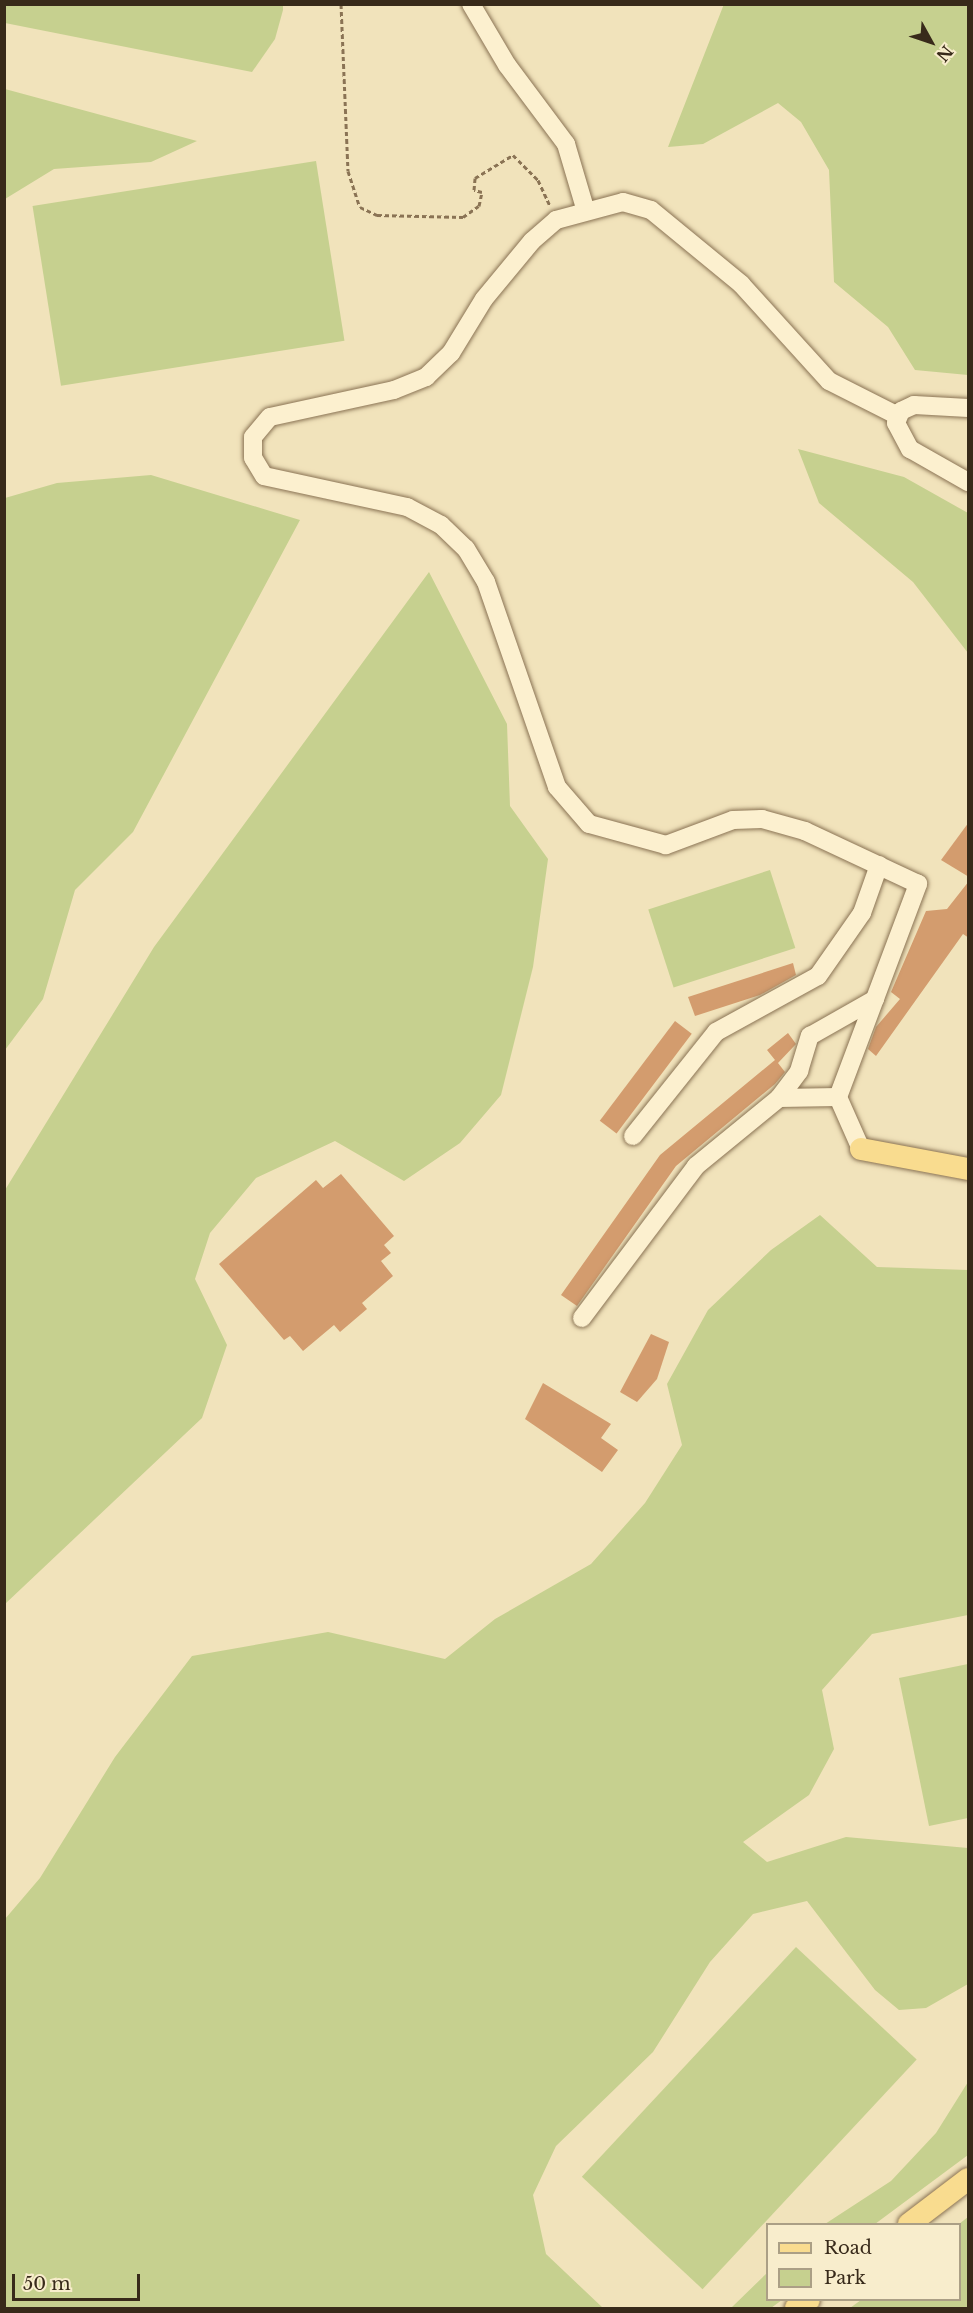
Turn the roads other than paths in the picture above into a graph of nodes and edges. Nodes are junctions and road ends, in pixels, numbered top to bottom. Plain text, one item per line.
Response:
1 (471, 4) edge
2 (585, 208) junction
3 (969, 408) edge
4 (898, 416) junction
5 (969, 482) edge
6 (879, 865) junction
7 (875, 999) junction
8 (838, 1097) junction
9 (779, 1098) junction
10 (633, 1136) dead end
11 (861, 1149) joint
12 (969, 1169) edge
13 (582, 1318) dead end
14 (969, 2179) edge
15 (910, 2223) edge

1 - 2 street
2 - 4 street
2 - 6 street
3 - 4 street
4 - 5 street
6 - 7 street
6 - 10 street
7 - 8 street
7 - 9 street
8 - 9 street
8 - 11 street
9 - 13 street
11 - 12 main road
14 - 15 main road

